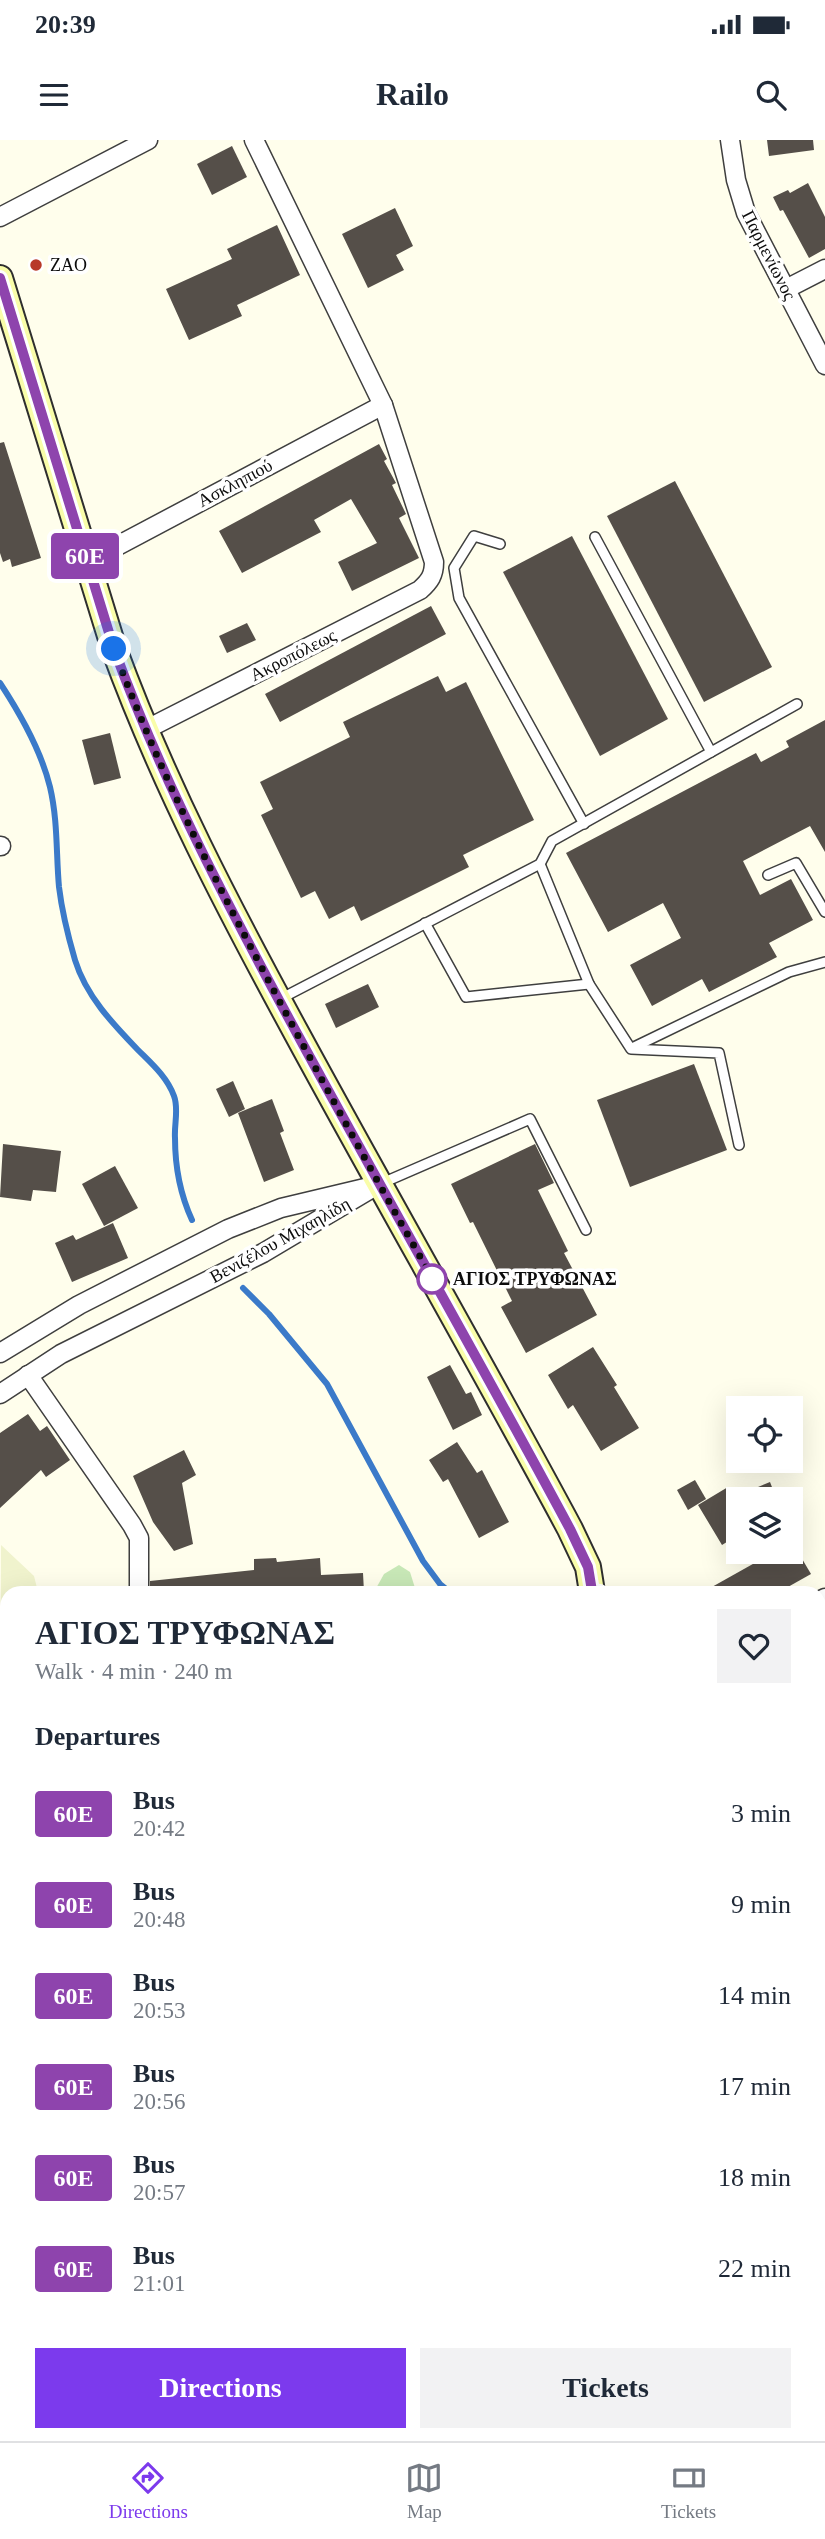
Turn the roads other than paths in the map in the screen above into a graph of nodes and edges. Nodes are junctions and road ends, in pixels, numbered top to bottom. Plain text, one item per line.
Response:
1 (148, 140) edge
2 (254, 140) edge
3 (730, 140) edge
4 (0, 217) edge
5 (825, 269) edge
6 (0, 278) edge
7 (786, 289) junction
8 (825, 365) edge
9 (383, 405) junction
10 (595, 537) dead end
11 (499, 544) dead end
12 (87, 562) junction
13 (797, 704) dead end
14 (145, 730) junction
15 (711, 752) junction
16 (584, 824) junction
17 (540, 864) junction
18 (768, 875) dead end
19 (825, 912) edge
20 (425, 923) junction
21 (825, 961) edge
22 (589, 984) junction
23 (279, 999) junction
24 (631, 1049) junction
25 (739, 1144) dead end
26 (379, 1184) junction
27 (586, 1230) dead end
28 (0, 1353) edge
29 (28, 1375) junction
30 (0, 1394) edge
31 (139, 1586) edge
32 (593, 1586) edge

1 - 4 street
2 - 9 street
3 - 7 street, Παρμενίωνος
5 - 7 street
6 - 12 main road
7 - 8 street, Παρμενίωνος
9 - 12 street, Ασκληπιού
9 - 14 street, Ακροπόλεως
10 - 15 lane
11 - 16 lane
12 - 14 main road
13 - 15 lane
14 - 23 main road
15 - 16 lane
16 - 17 lane
17 - 20 lane
17 - 22 lane
18 - 19 lane
20 - 22 lane
20 - 23 lane
21 - 24 lane
22 - 24 lane
23 - 26 main road
24 - 25 lane
26 - 27 lane
26 - 28 street, Βενιζέλου Μιχαηλίδη
26 - 29 street, Βενιζέλου Μιχαηλίδη
26 - 32 main road
29 - 30 street, Βενιζέλου Μιχαηλίδη
29 - 31 street

